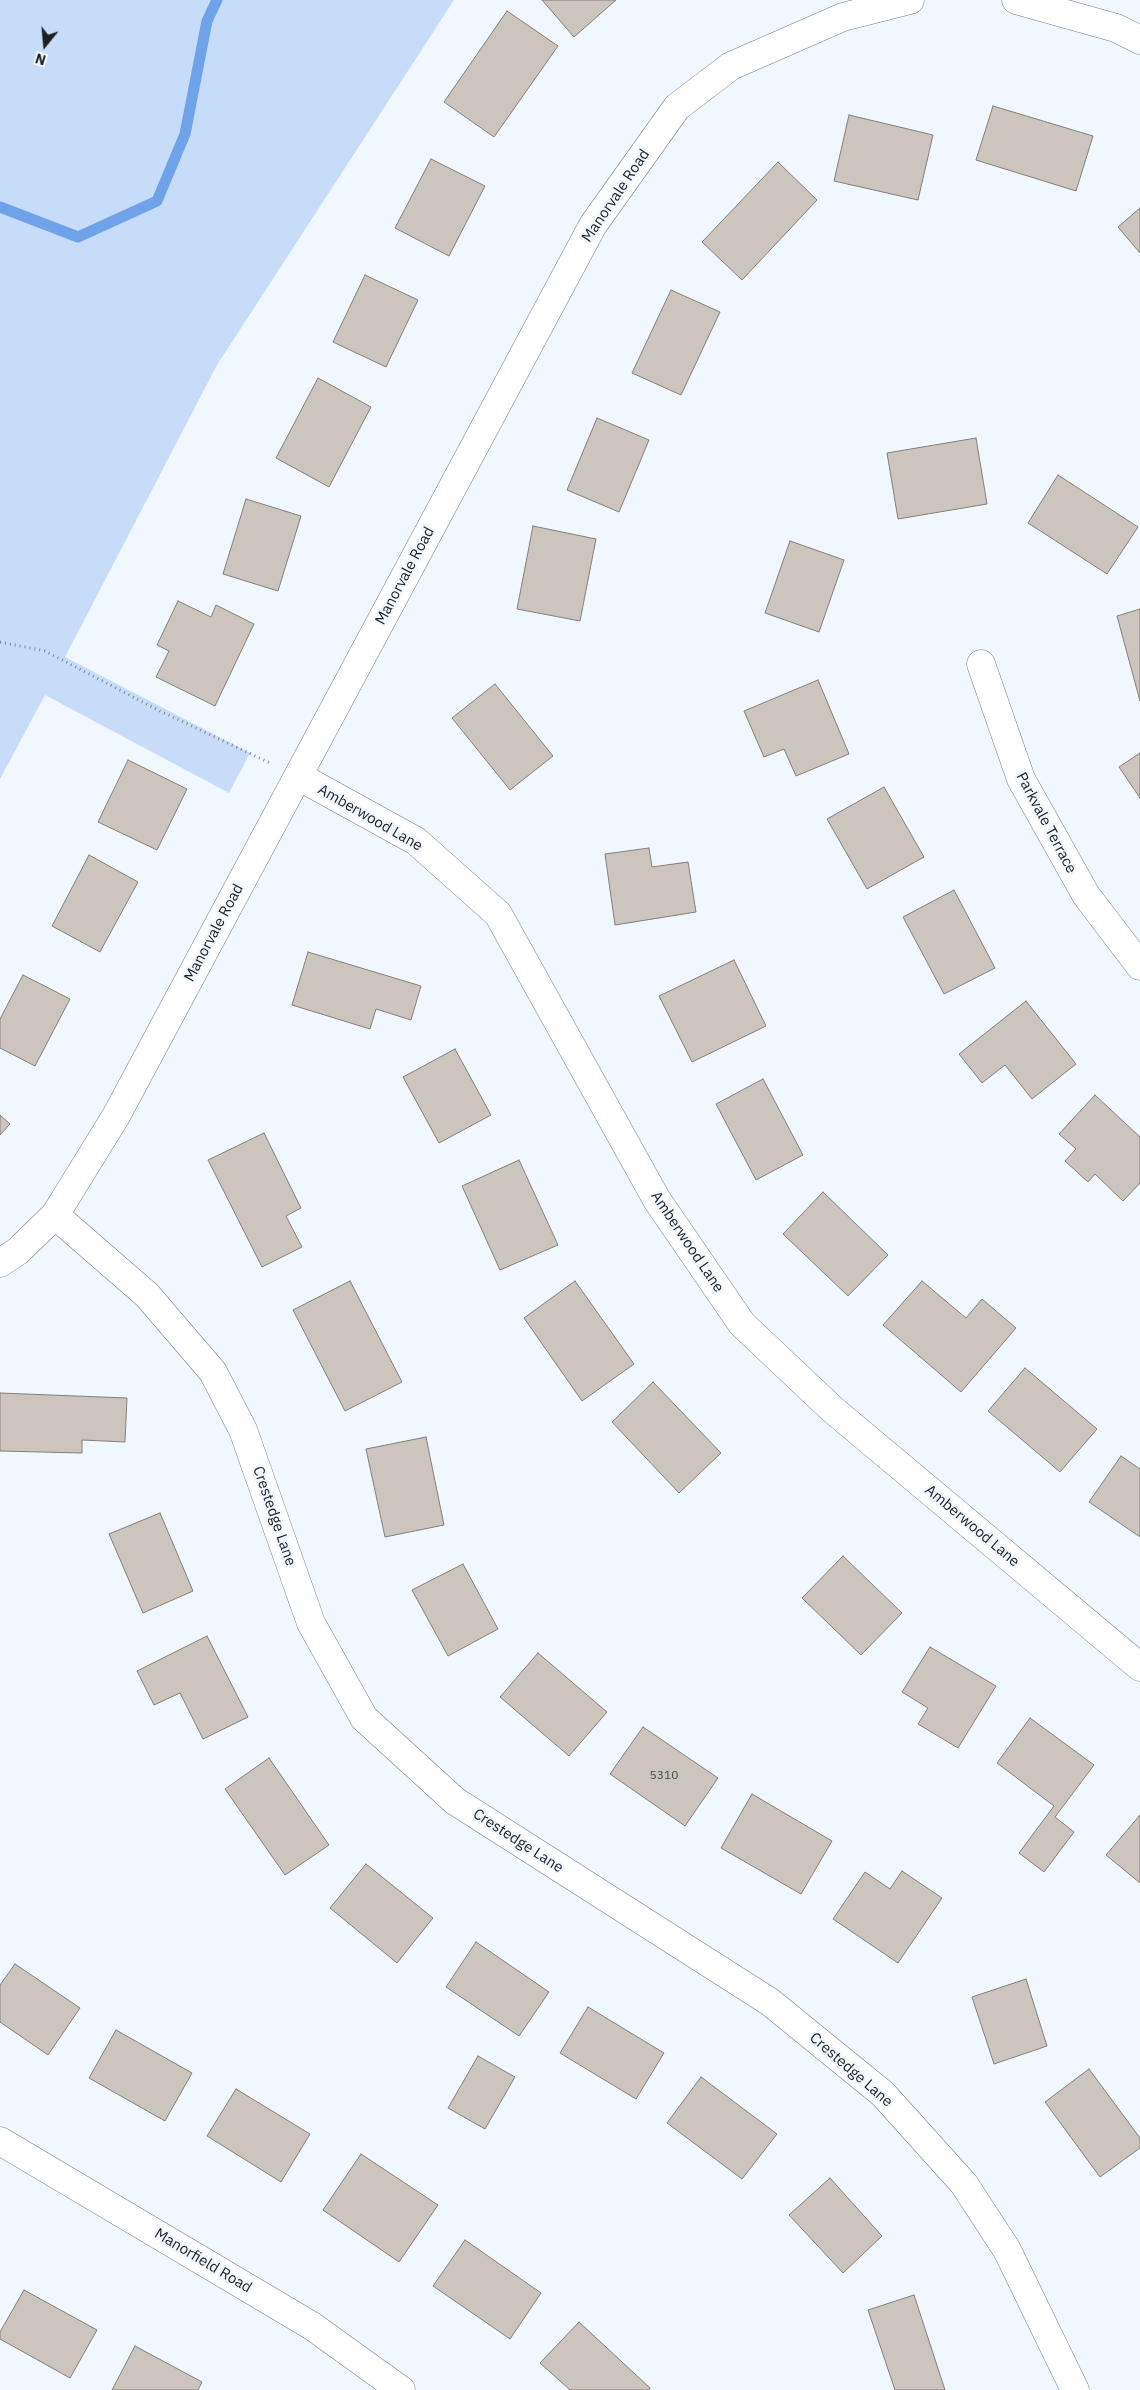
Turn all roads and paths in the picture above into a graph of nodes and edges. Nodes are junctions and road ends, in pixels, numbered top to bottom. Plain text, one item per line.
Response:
1 (910, 0) edge
2 (1016, 0) edge
3 (1140, 40) edge
4 (0, 642) edge
5 (981, 664) dead end
6 (298, 776) junction
7 (1140, 966) edge
8 (55, 1215) junction
9 (0, 1263) edge
10 (1140, 1666) edge
11 (0, 2141) edge
12 (401, 2390) edge
13 (1075, 2390) edge

1 - 6 street, Manorvale Road
2 - 3 street
4 - 6 path
5 - 7 street, Parkvale Terrace
6 - 8 street, Manorvale Road
6 - 10 street, Amberwood Lane
8 - 9 street, Manorvale Road
8 - 13 street, Crestedge Lane
11 - 12 street, Manorfield Road

